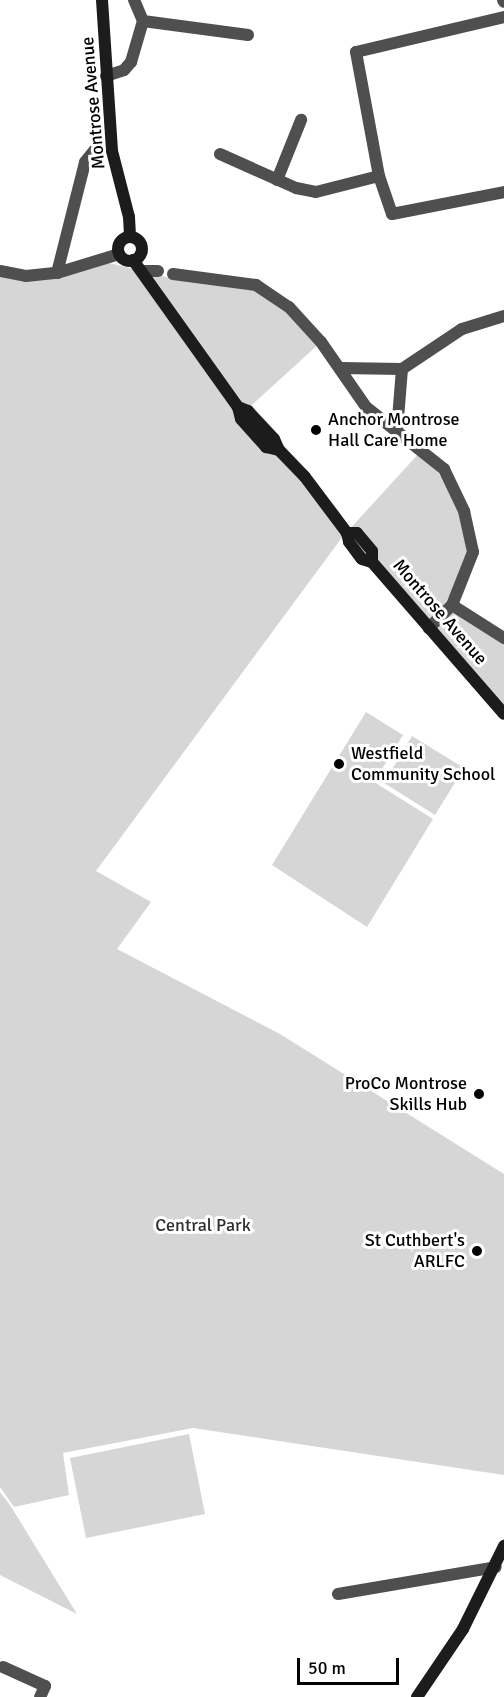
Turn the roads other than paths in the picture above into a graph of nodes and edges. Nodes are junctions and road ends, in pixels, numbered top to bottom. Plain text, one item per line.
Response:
1 (102, 0) edge
2 (134, 0) edge
3 (504, 17) edge
4 (143, 21) junction
5 (248, 35) dead end
6 (106, 76) junction
7 (301, 120) dead end
8 (97, 147) dead end
9 (220, 154) dead end
10 (379, 176) junction
11 (277, 180) junction
12 (504, 192) edge
13 (130, 237) junction
14 (119, 254) junction
15 (133, 260) junction
16 (144, 271) junction
17 (0, 272) edge
18 (158, 272) dead end
19 (57, 273) junction
20 (173, 274) dead end
21 (504, 316) edge
22 (341, 368) junction
23 (402, 369) junction
24 (397, 431) junction
25 (452, 605) junction
26 (429, 628) junction
27 (504, 638) edge
28 (504, 714) edge
29 (504, 1546) edge
30 (496, 1567) junction
31 (338, 1594) dead end
32 (3, 1667) dead end
33 (40, 1697) edge
34 (417, 1697) edge

1 - 6 street, Montrose Avenue
2 - 4 street
3 - 10 street
4 - 5 street
4 - 6 street
6 - 13 street, Montrose Avenue
7 - 11 street
8 - 19 street, Montrose Avenue
9 - 11 street
10 - 11 street
10 - 12 street
13 - 14 street
13 - 15 street
14 - 15 street
14 - 19 street
15 - 16 street, Montrose Avenue
16 - 18 street
16 - 26 street, Montrose Avenue
17 - 19 street
20 - 22 street
21 - 23 street
22 - 23 street
22 - 24 street
23 - 24 street
24 - 25 street
25 - 26 street
25 - 27 street
26 - 28 street, Montrose Avenue
29 - 30 street
30 - 31 street
30 - 34 street
32 - 33 street

